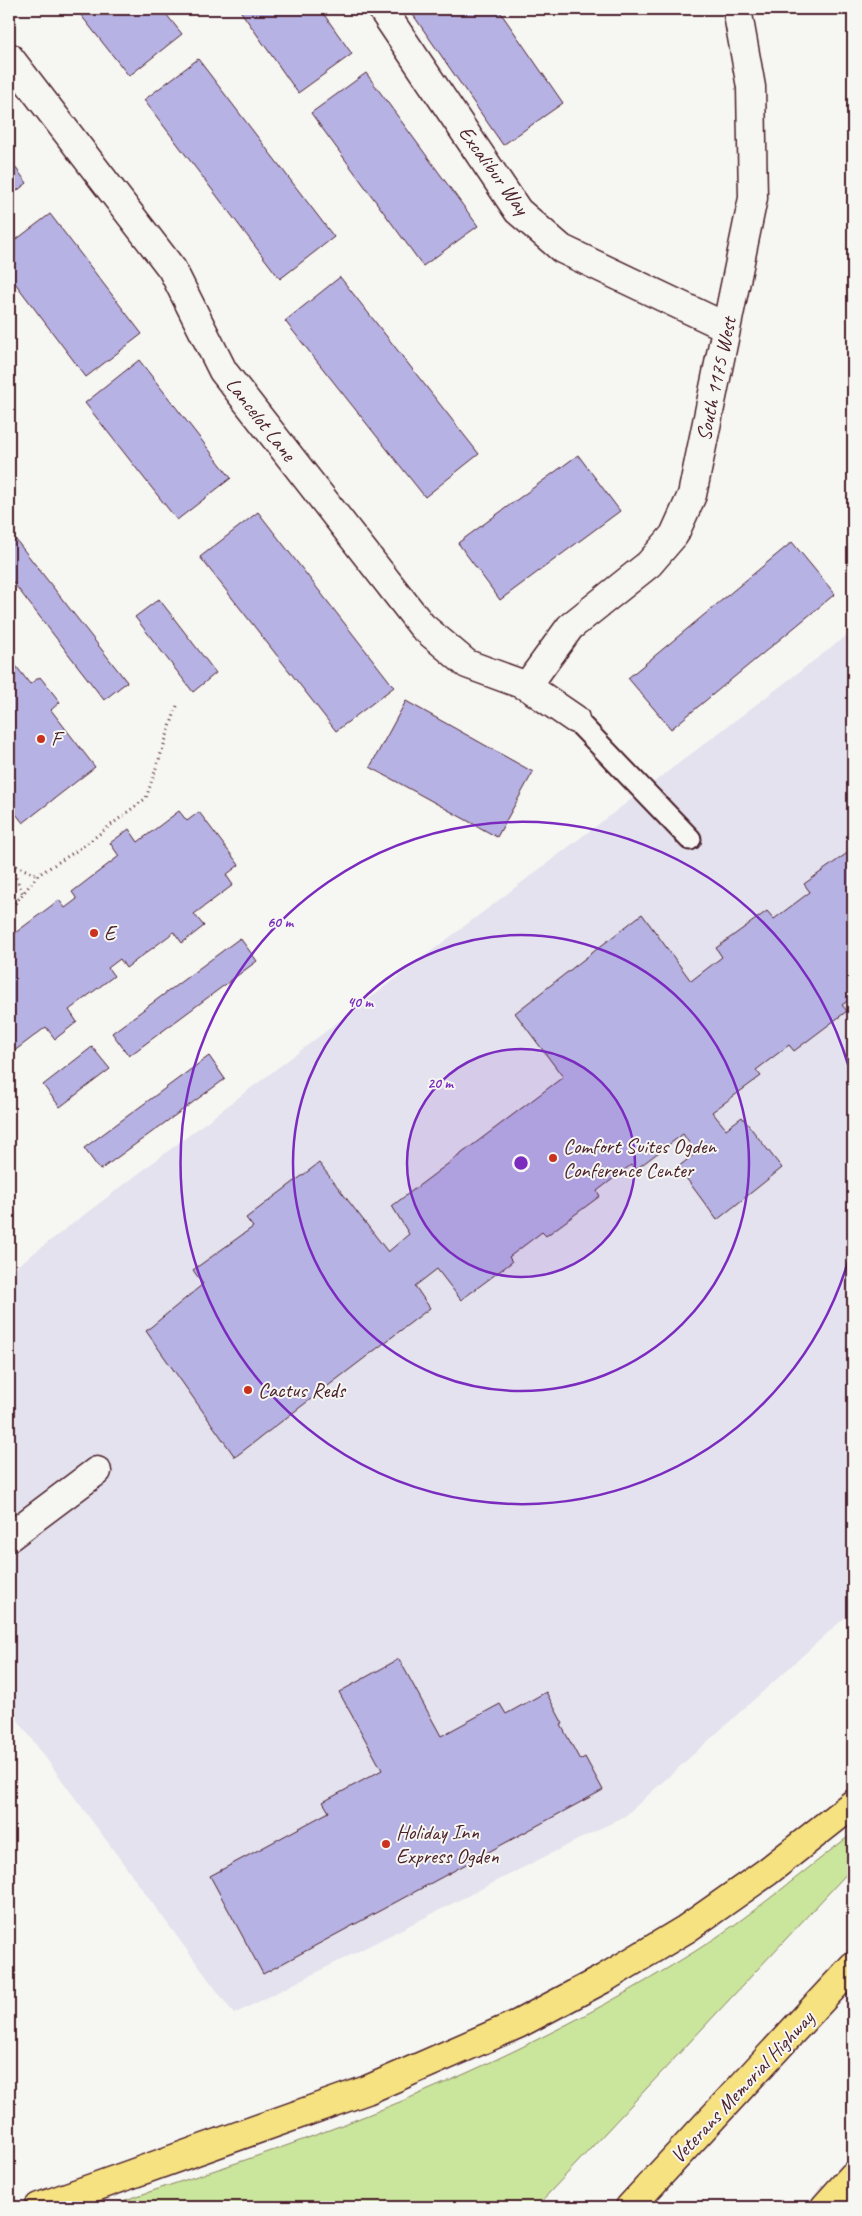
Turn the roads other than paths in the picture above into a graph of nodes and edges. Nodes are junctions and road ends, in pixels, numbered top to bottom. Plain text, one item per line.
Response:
1 (382, 9) edge
2 (737, 9) edge
3 (9, 56) edge
4 (726, 327) junction
5 (527, 686) junction
6 (575, 719) joint
7 (690, 839) dead end
8 (97, 1470) dead end
9 (9, 1537) edge
10 (853, 1804) edge
11 (853, 1966) edge
12 (853, 2176) edge
13 (39, 2207) edge
14 (630, 2207) edge
15 (825, 2207) edge

1 - 4 street, Excalibur Way
2 - 4 street, South 1175 West
3 - 5 street, Lancelot Lane
4 - 5 street, South 1175 West
5 - 6 street, Lancelot Lane
6 - 7 lane
8 - 9 street
10 - 13 highway
11 - 14 highway, Veterans Memorial Highway
12 - 15 highway

